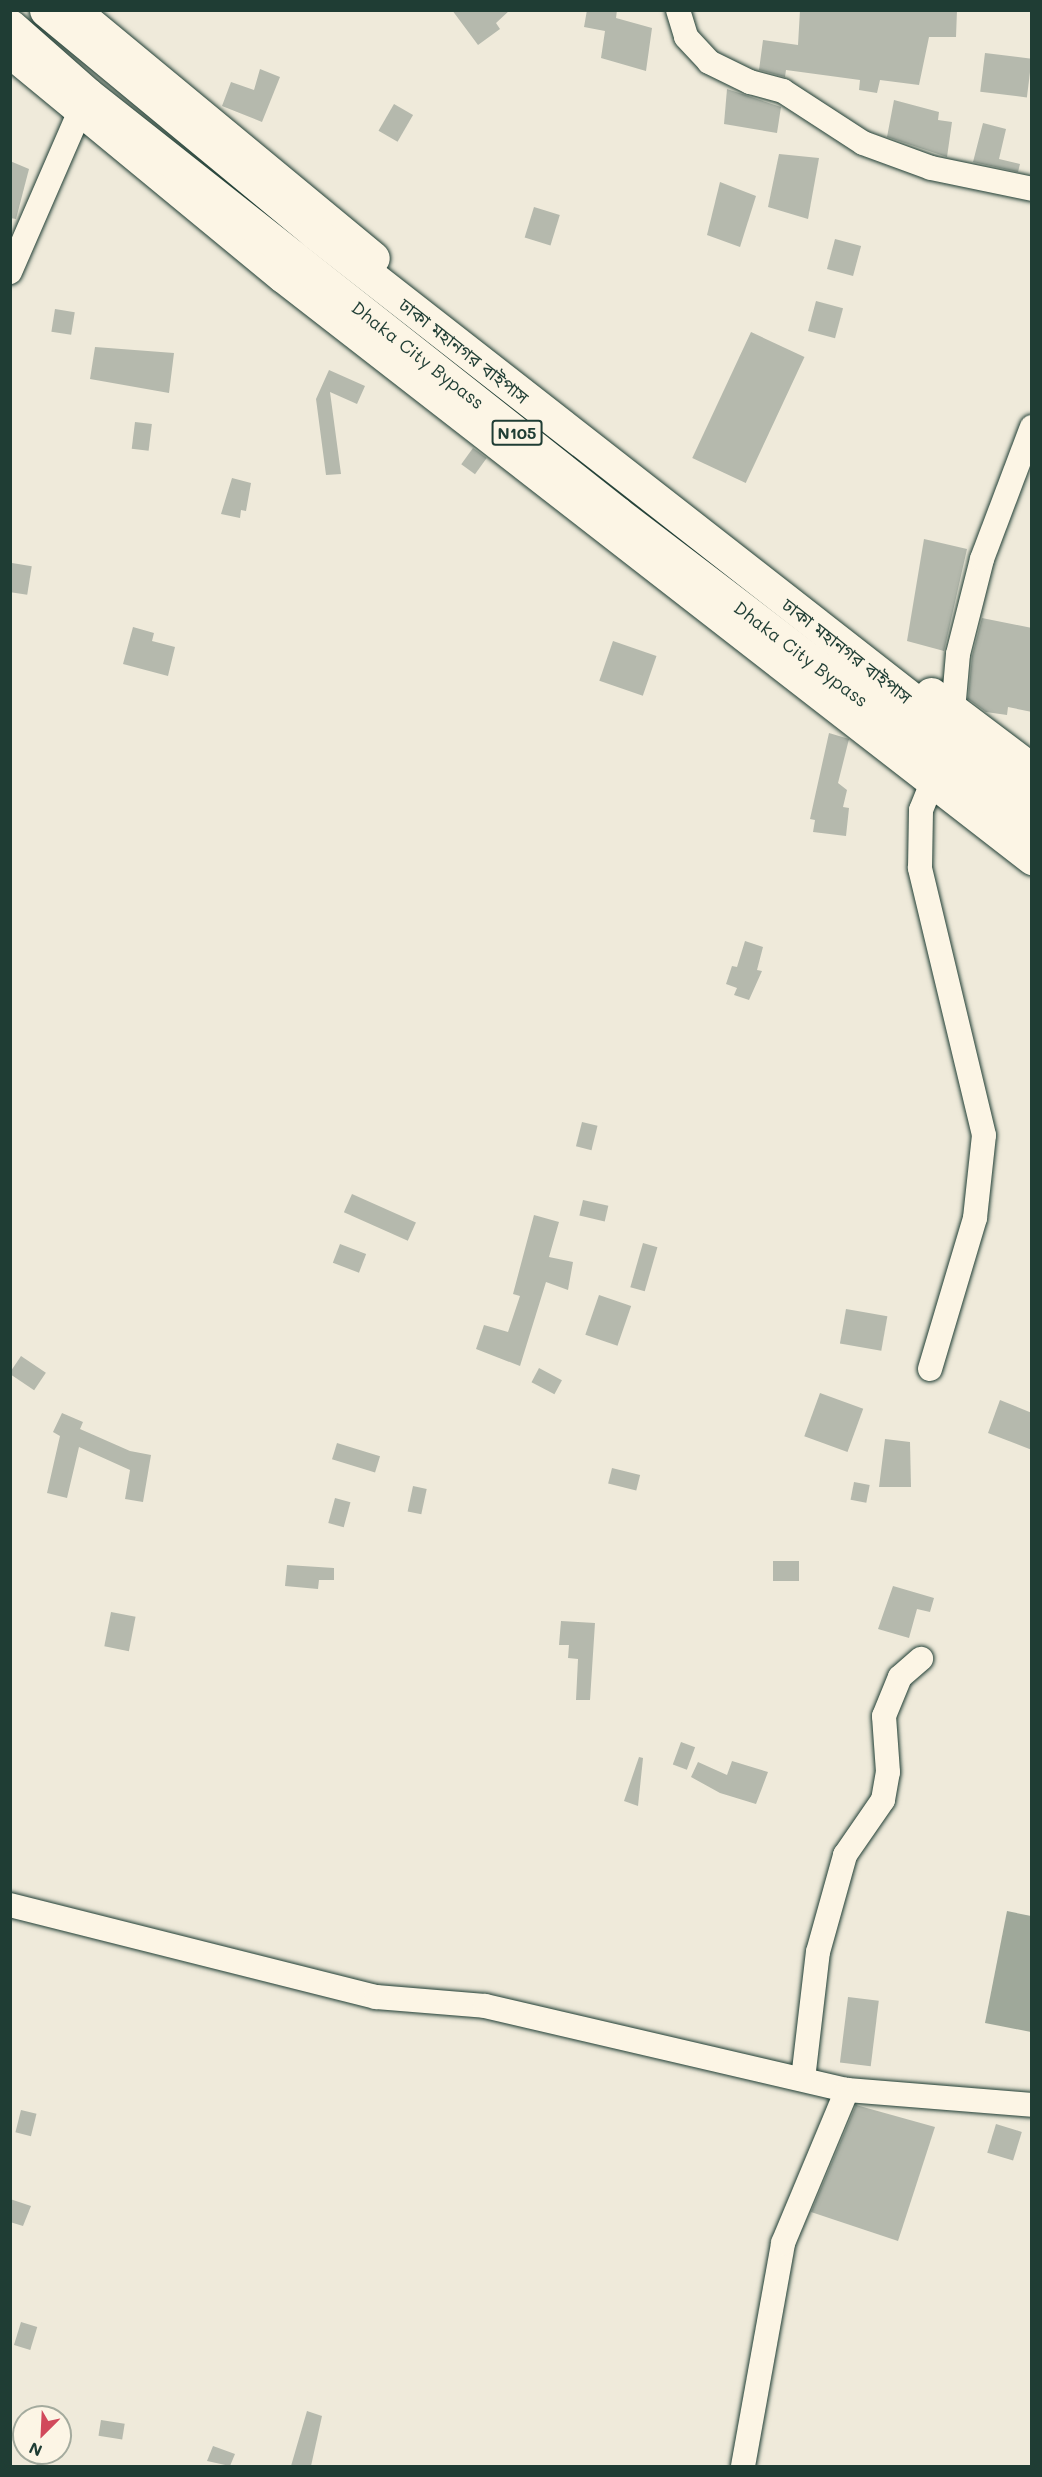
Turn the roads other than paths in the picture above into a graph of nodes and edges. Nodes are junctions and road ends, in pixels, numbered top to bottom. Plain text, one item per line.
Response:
1 (46, 10) edge
2 (74, 10) edge
3 (678, 10) edge
4 (10, 26) edge
5 (10, 51) edge
6 (80, 111) junction
7 (1032, 189) edge
8 (10, 272) edge
9 (1032, 427) edge
10 (953, 711) junction
11 (1032, 770) edge
12 (932, 783) junction
13 (1032, 793) edge
14 (1032, 830) edge
15 (1032, 858) edge
16 (930, 1369) dead end
17 (921, 1659) dead end
18 (10, 1905) edge
19 (803, 2079) junction
20 (847, 2090) junction
21 (1032, 2105) edge
22 (743, 2466) edge

1 - 13 main road, ঢাকা মহানগর বাইপাস / N105
2 - 10 main road
3 - 7 street
4 - 14 main road, Dhaka City Bypass / N105
5 - 6 main road
6 - 8 street
6 - 12 main road
9 - 10 street
10 - 11 main road
12 - 15 main road
12 - 16 street
17 - 19 street
18 - 19 street
19 - 20 street
20 - 21 street
20 - 22 street

